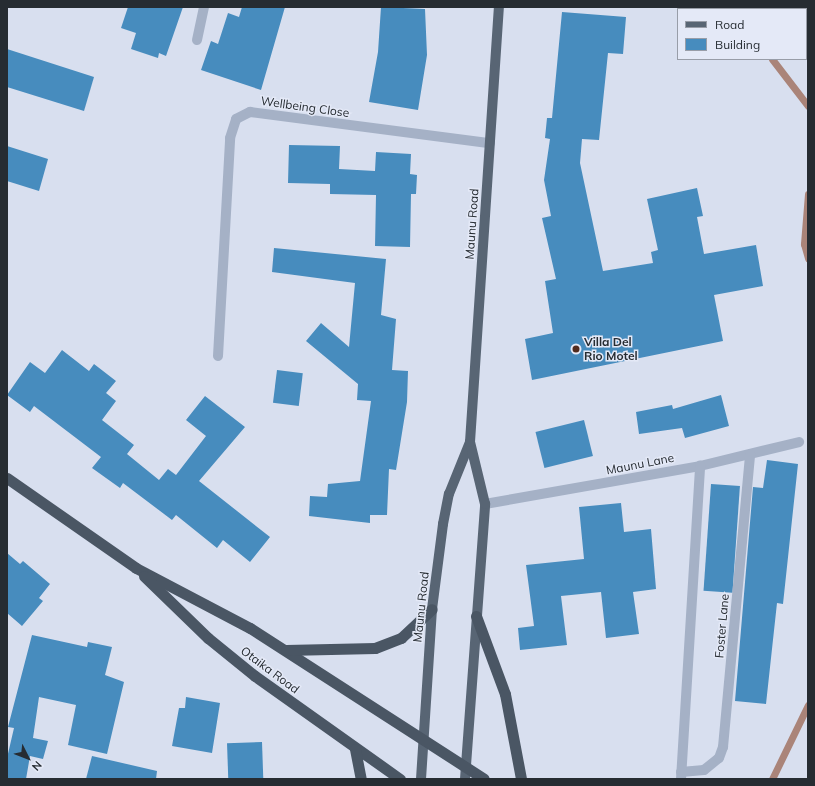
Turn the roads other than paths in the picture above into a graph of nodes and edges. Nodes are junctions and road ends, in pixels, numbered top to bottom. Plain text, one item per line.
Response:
1 (204, 7) edge
2 (499, 7) edge
3 (197, 40) dead end
4 (490, 143) junction
5 (218, 356) dead end
6 (470, 442) junction
7 (799, 442) dead end
8 (750, 454) junction
9 (700, 466) junction
10 (7, 478) edge
11 (485, 504) junction
12 (136, 568) junction
13 (432, 609) junction
14 (476, 616) junction
15 (286, 650) junction
16 (424, 741) junction
17 (355, 749) junction
18 (466, 774) edge
19 (681, 776) edge
20 (361, 779) edge
21 (400, 779) edge
22 (421, 779) edge
23 (484, 779) edge
24 (521, 779) edge

1 - 3 street
2 - 4 main road, Maunu Road
4 - 5 street, Wellbeing Close
4 - 6 main road, Maunu Road
6 - 11 main road, Maunu Road
6 - 13 main road, Maunu Road
7 - 8 street, Maunu Lane
8 - 9 street, Maunu Lane
8 - 19 street, Foster Lane
9 - 11 street, Maunu Lane
9 - 19 street, Foster Lane
10 - 12 highway, Otaika Road
11 - 14 main road, Maunu Road
12 - 15 highway, Otaika Road
12 - 17 highway, Otaika Road
13 - 15 highway
13 - 16 main road, Maunu Road
14 - 18 main road, Maunu Road
14 - 24 highway
15 - 16 highway, Otaika Road
16 - 18 highway, Otaika Road
16 - 22 main road, Maunu Road
17 - 20 highway
17 - 21 highway, Otaika Road
18 - 23 highway, Otaika Road

